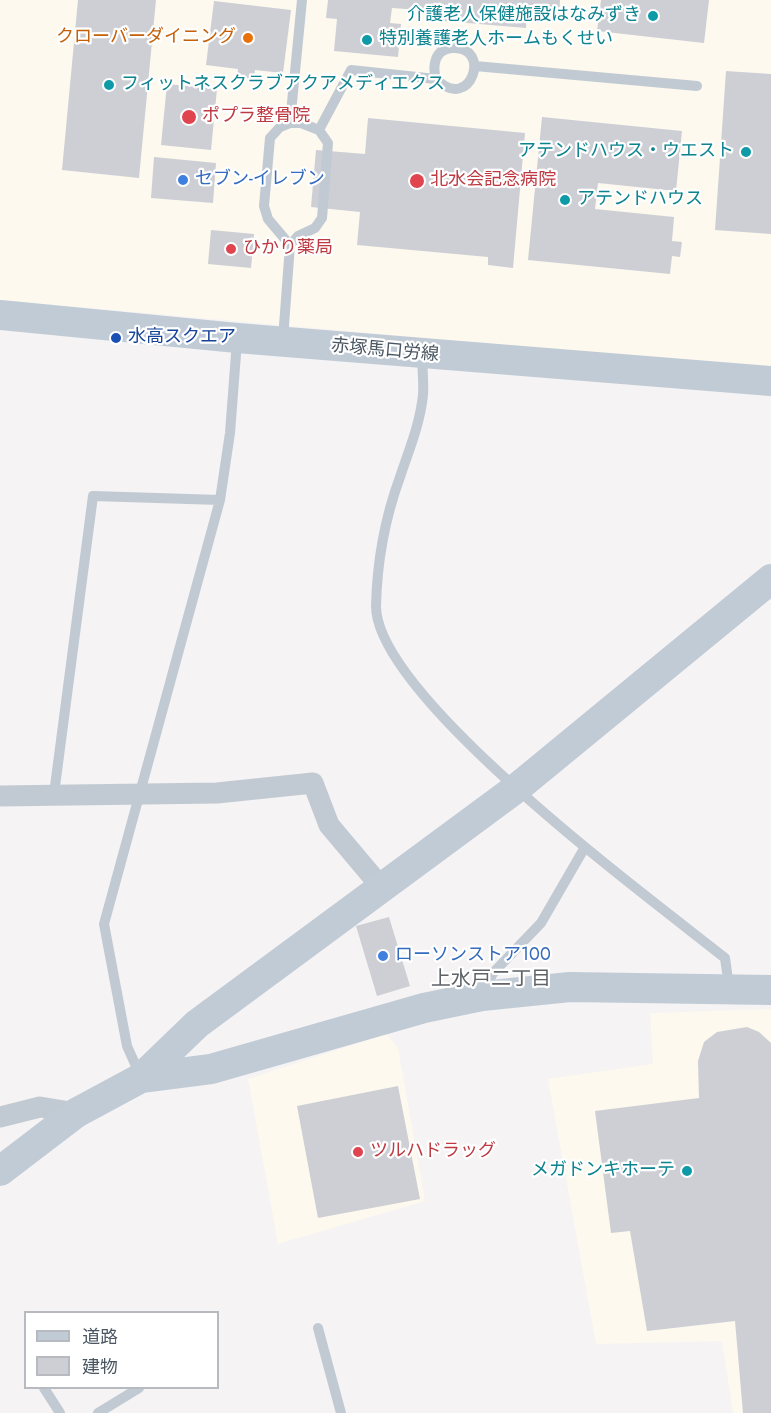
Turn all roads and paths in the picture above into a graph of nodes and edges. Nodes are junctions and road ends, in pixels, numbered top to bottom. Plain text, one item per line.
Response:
1 (302, 0) edge
2 (475, 66) junction
3 (436, 79) junction
4 (697, 86) dead end
5 (290, 123) junction
6 (319, 130) junction
7 (291, 245) junction
8 (0, 315) edge
9 (237, 338) junction
10 (283, 342) junction
11 (422, 354) junction
12 (771, 381) edge
13 (220, 500) junction
14 (771, 579) edge
15 (518, 787) junction
16 (54, 794) junction
17 (141, 794) junction
18 (0, 796) edge
19 (585, 848) junction
20 (382, 888) junction
21 (729, 990) junction
22 (771, 990) edge
23 (482, 996) junction
24 (141, 1078) junction
25 (76, 1113) junction
26 (0, 1117) edge
27 (0, 1171) edge
28 (318, 1328) dead end
29 (45, 1389) edge
30 (137, 1389) edge
31 (60, 1413) edge
32 (98, 1413) edge
33 (341, 1413) edge

1 - 5 lane
2 - 3 lane
2 - 3 lane
2 - 4 lane
3 - 6 lane
5 - 6 lane
5 - 7 lane
6 - 7 lane
7 - 10 lane
8 - 9 street, 赤塚馬口労線
9 - 10 street, 赤塚馬口労線
9 - 13 lane
10 - 11 street, 赤塚馬口労線
11 - 12 street, 赤塚馬口労線
11 - 15 lane
13 - 16 lane
13 - 17 lane
14 - 15 street
15 - 19 lane
15 - 20 street
16 - 17 street
16 - 18 street
17 - 20 street
17 - 24 lane
19 - 21 lane
19 - 23 lane
20 - 24 street
21 - 22 street
21 - 23 street
23 - 24 street
24 - 25 street
25 - 26 street
25 - 27 street
28 - 33 lane
29 - 31 lane
30 - 32 lane

